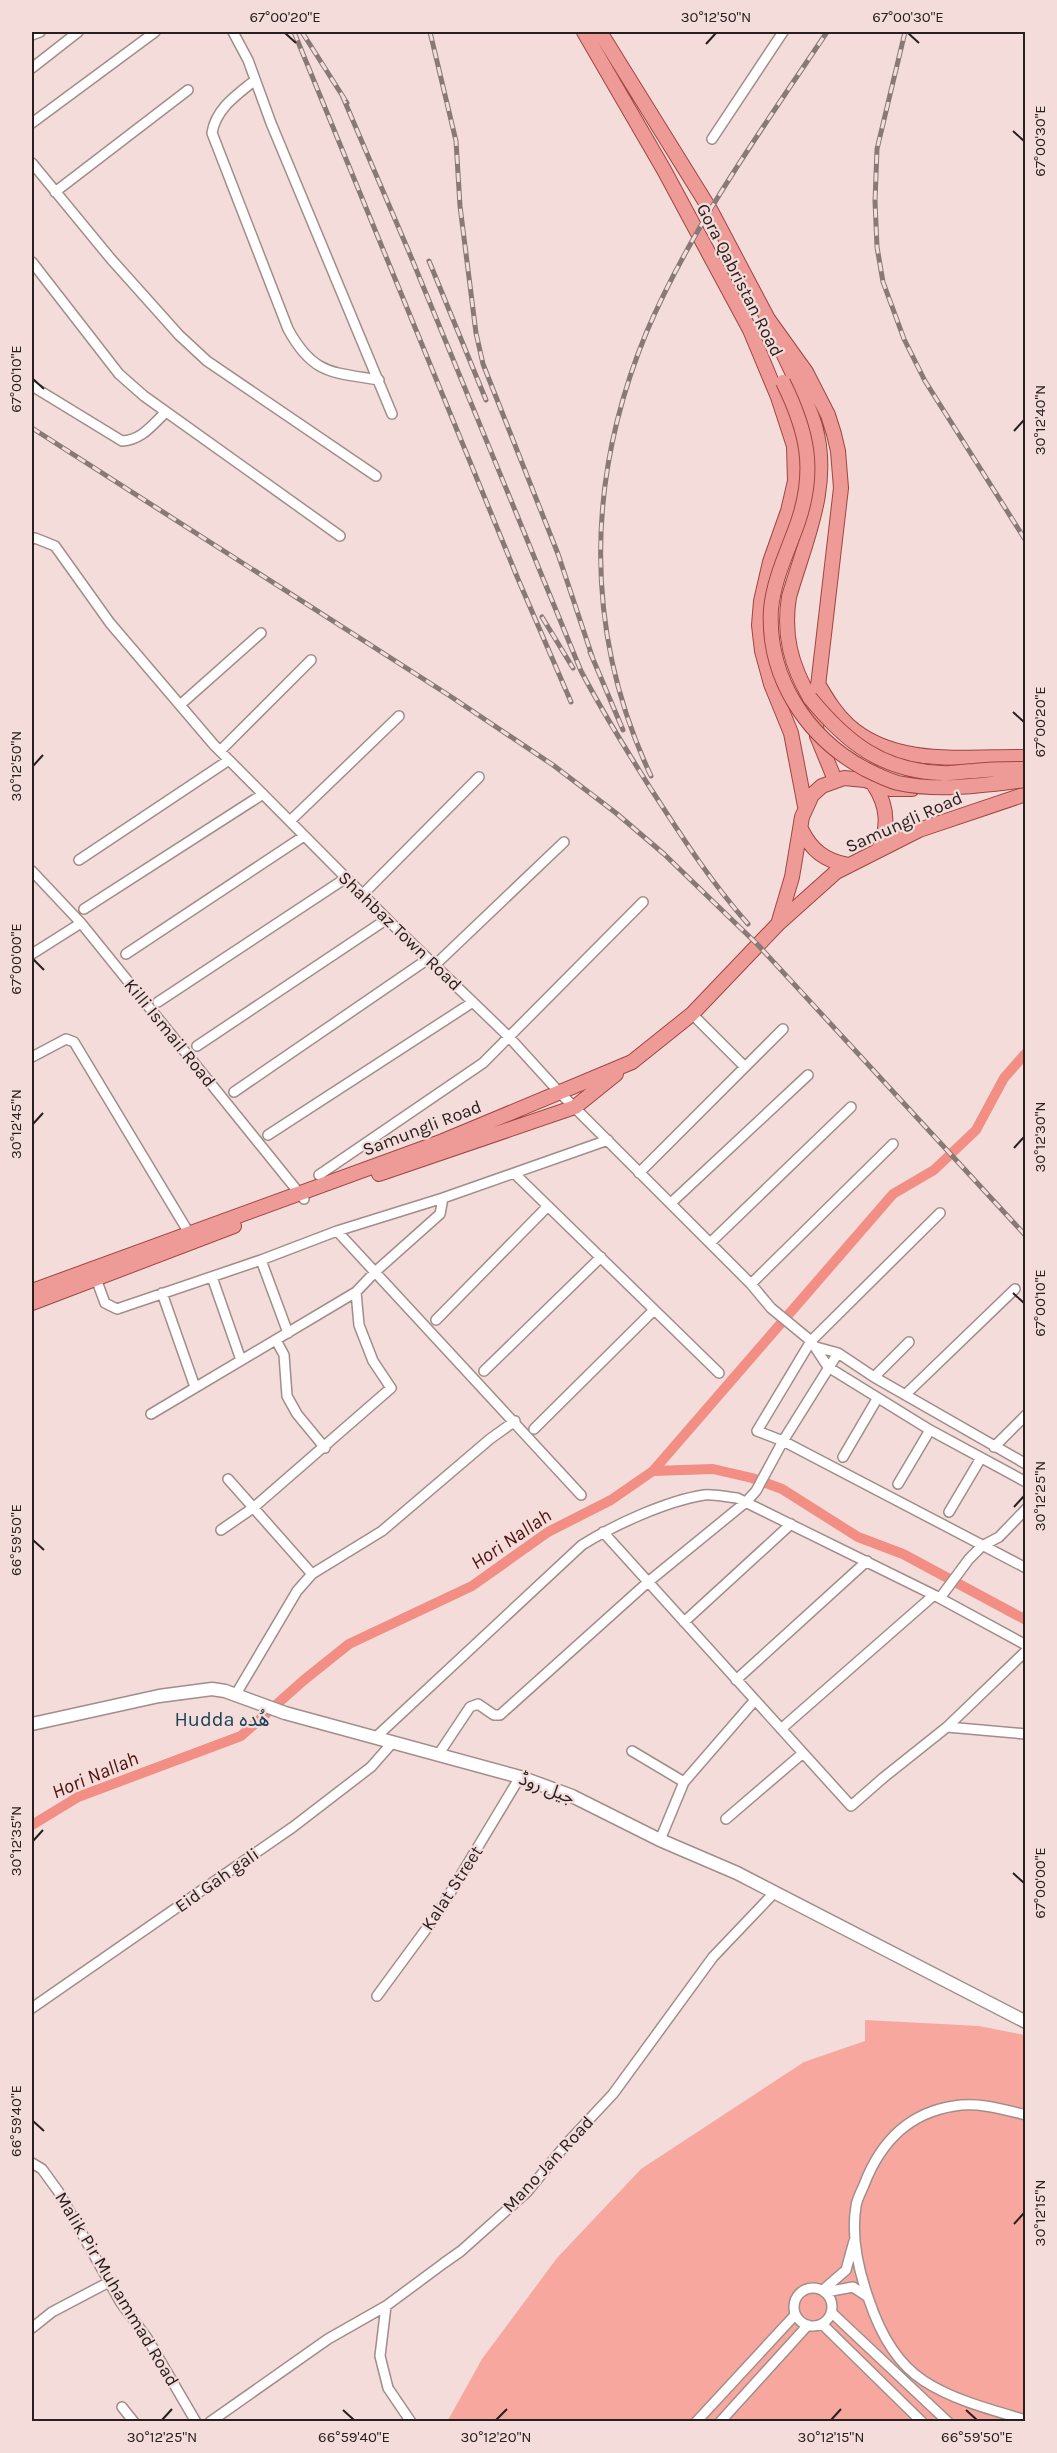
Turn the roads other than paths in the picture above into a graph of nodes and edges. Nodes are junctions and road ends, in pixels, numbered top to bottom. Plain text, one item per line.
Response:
1 (40, 32) edge
2 (78, 32) edge
3 (155, 32) edge
4 (233, 32) edge
5 (584, 32) edge
6 (600, 32) edge
7 (783, 32) edge
8 (32, 35) edge
9 (32, 68) edge
10 (255, 80) junction
11 (188, 90) dead end
12 (32, 123) edge
13 (712, 139) dead end
14 (32, 163) edge
15 (55, 192) junction
16 (32, 262) edge
17 (768, 319) junction
18 (750, 330) junction
19 (788, 378) junction
20 (379, 380) junction
21 (32, 386) edge
22 (166, 412) junction
23 (392, 414) dead end
24 (376, 476) dead end
25 (340, 536) dead end
26 (32, 539) edge
27 (261, 633) dead end
28 (311, 660) dead end
29 (818, 684) junction
30 (180, 705) junction
31 (399, 716) dead end
32 (220, 751) junction
33 (1026, 756) edge
34 (229, 760) junction
35 (1026, 764) edge
36 (1026, 769) edge
37 (479, 777) dead end
38 (834, 780) junction
39 (1026, 780) edge
40 (874, 785) junction
41 (263, 794) junction
42 (1026, 794) edge
43 (805, 806) junction
44 (290, 821) junction
45 (801, 829) junction
46 (304, 836) junction
47 (564, 842) dead end
48 (879, 849) junction
49 (78, 860) dead end
50 (848, 865) junction
51 (32, 871) edge
52 (346, 878) junction
53 (363, 894) junction
54 (643, 902) dead end
55 (84, 909) dead end
56 (387, 919) junction
57 (81, 923) junction
58 (779, 923) junction
59 (32, 954) edge
60 (126, 954) dead end
61 (431, 962) junction
62 (158, 1002) dead end
63 (473, 1002) junction
64 (692, 1014) junction
65 (783, 1029) dead end
66 (509, 1037) junction
67 (197, 1046) dead end
68 (32, 1057) edge
69 (632, 1062) junction
70 (745, 1067) junction
71 (808, 1075) dead end
72 (234, 1092) dead end
73 (560, 1093) junction
74 (575, 1107) junction
75 (851, 1107) dead end
76 (268, 1135) dead end
77 (608, 1140) junction
78 (893, 1144) dead end
79 (639, 1173) junction
80 (515, 1174) junction
81 (319, 1175) dead end
82 (302, 1196) junction
83 (443, 1198) junction
84 (671, 1203) junction
85 (549, 1206) junction
86 (940, 1213) dead end
87 (337, 1231) junction
88 (189, 1233) junction
89 (710, 1243) junction
90 (601, 1257) junction
91 (261, 1260) junction
92 (376, 1271) junction
93 (94, 1274) junction
94 (212, 1276) junction
95 (751, 1284) junction
96 (1015, 1289) dead end
97 (32, 1291) edge
98 (356, 1292) junction
99 (162, 1293) junction
100 (32, 1303) edge
101 (654, 1310) junction
102 (436, 1320) dead end
103 (288, 1333) junction
104 (276, 1340) junction
105 (909, 1342) dead end
106 (814, 1344) junction
107 (838, 1353) junction
108 (241, 1360) junction
109 (828, 1367) junction
110 (484, 1371) dead end
111 (719, 1373) dead end
112 (874, 1377) junction
113 (195, 1387) junction
114 (905, 1395) junction
115 (877, 1399) junction
116 (151, 1414) dead end
117 (1026, 1415) edge
118 (515, 1421) junction
119 (534, 1429) dead end
120 (930, 1430) junction
121 (783, 1441) junction
122 (994, 1447) junction
123 (325, 1448) junction
124 (843, 1457) dead end
125 (981, 1458) junction
126 (1026, 1464) edge
127 (228, 1479) dead end
128 (1026, 1482) edge
129 (898, 1484) dead end
130 (581, 1495) dead end
131 (746, 1502) junction
132 (253, 1508) junction
133 (1026, 1509) edge
134 (949, 1512) dead end
135 (791, 1524) junction
136 (220, 1530) dead end
137 (603, 1532) junction
138 (982, 1546) junction
139 (867, 1561) junction
140 (1026, 1568) edge
141 (312, 1574) junction
142 (648, 1582) junction
143 (937, 1597) junction
144 (684, 1622) junction
145 (1026, 1646) edge
146 (1026, 1651) edge
147 (736, 1680) junction
148 (236, 1694) junction
149 (755, 1700) junction
150 (32, 1724) edge
151 (947, 1727) junction
152 (781, 1729) junction
153 (1025, 1733) edge
154 (376, 1737) junction
155 (393, 1742) junction
156 (632, 1751) dead end
157 (803, 1753) junction
158 (438, 1755) junction
159 (520, 1777) junction
160 (684, 1782) junction
161 (726, 1819) dead end
162 (660, 1840) junction
163 (775, 1892) junction
164 (378, 1996) dead end
165 (32, 2008) edge
166 (1026, 2022) edge
167 (1026, 2115) edge
168 (32, 2163) edge
169 (855, 2236) junction
170 (111, 2281) junction
171 (825, 2291) junction
172 (868, 2297) junction
173 (386, 2306) junction
174 (831, 2312) junction
175 (795, 2315) junction
176 (822, 2324) junction
177 (808, 2325) junction
178 (32, 2328) edge
179 (123, 2407) dead end
180 (1026, 2420) edge
181 (134, 2421) edge
182 (196, 2421) edge
183 (210, 2421) edge
184 (411, 2421) edge
185 (696, 2421) edge
186 (720, 2421) edge
187 (922, 2421) edge
188 (948, 2421) edge

1 - 8 street
2 - 9 street
3 - 12 street
4 - 10 street
5 - 18 main road, Gora Qabristan Road
6 - 17 main road, Gora Qabristan Road
7 - 13 street
10 - 20 street
10 - 20 street
11 - 15 street
14 - 15 street
15 - 24 street
16 - 22 street
17 - 19 main road
17 - 29 main road, Gora Qabristan Road
18 - 19 main road
18 - 43 main road, Gora Qabristan Road
19 - 36 main road, bridge
19 - 39 main road, bridge
20 - 23 street
21 - 22 street
22 - 25 street
26 - 30 street, Shahbaz Town Road
27 - 30 street
28 - 32 street
29 - 33 main road
29 - 38 main road, Gora Qabristan Road
30 - 32 street, Shahbaz Town Road
31 - 44 street
32 - 34 street, Shahbaz Town Road
34 - 41 street, Shahbaz Town Road
34 - 49 street
35 - 40 main road, Samungli Road
37 - 53 street
38 - 40 main road, Samungli Road
38 - 43 main road
40 - 48 main road
41 - 44 street, Shahbaz Town Road
41 - 55 street
42 - 48 main road, Samungli Road
43 - 45 main road, Samungli Road
44 - 46 street, Shahbaz Town Road
45 - 50 main road
45 - 58 main road, Samungli Road
46 - 52 street, Shahbaz Town Road
46 - 60 street
47 - 61 street
48 - 50 main road, Samungli Road
50 - 58 main road, Samungli Road
51 - 57 street, Killi Ismail Road
52 - 53 street, Shahbaz Town Road
52 - 62 street
53 - 56 street, Shahbaz Town Road
54 - 66 street
56 - 61 street, Shahbaz Town Road
56 - 67 street
57 - 59 street
57 - 82 street, Killi Ismail Road
58 - 64 main road, Samungli Road
61 - 63 street, Shahbaz Town Road
61 - 72 street
63 - 66 street, Shahbaz Town Road
63 - 76 street
64 - 69 main road, Samungli Road
64 - 70 street
65 - 70 street
66 - 73 street, Shahbaz Town Road
66 - 81 street
68 - 88 street
69 - 73 main road, Samungli Road
69 - 74 main road
70 - 79 street
71 - 84 street
73 - 74 street, Shahbaz Town Road
73 - 82 main road, Samungli Road
74 - 77 street, Shahbaz Town Road
74 - 82 main road
75 - 89 street
77 - 79 street, Shahbaz Town Road
77 - 80 street
78 - 95 street
79 - 84 street, Shahbaz Town Road
80 - 83 street
80 - 85 street
82 - 88 main road, Samungli Road
82 - 93 main road, Samungli Road
83 - 87 street
83 - 92 street
84 - 89 street, Shahbaz Town Road
85 - 90 street
85 - 102 street
86 - 106 street
87 - 91 street
87 - 92 street
88 - 93 main road, Samungli Road
89 - 95 street, Shahbaz Town Road
90 - 101 street
90 - 110 street
91 - 94 street
91 - 103 street
92 - 98 street
92 - 118 street
93 - 97 main road, Samungli Road
93 - 99 street
93 - 100 main road, Samungli Road
94 - 99 street
94 - 108 street
95 - 106 street, Shahbaz Town Road
96 - 114 street
98 - 103 street
98 - 123 street
99 - 113 street
101 - 111 street
101 - 119 street
103 - 104 street
104 - 108 street
104 - 123 street
105 - 112 street
106 - 107 street
106 - 109 street
106 - 121 street
107 - 109 street
107 - 112 street
108 - 113 street
109 - 115 street
109 - 121 street
112 - 114 street
113 - 116 street
114 - 122 street
115 - 120 street
115 - 124 street
117 - 122 street
118 - 130 street
118 - 141 street
120 - 125 street
120 - 129 street
121 - 131 street
121 - 138 street
122 - 126 street
123 - 132 street
125 - 128 street
125 - 134 street
127 - 132 street
131 - 135 street
131 - 137 street
131 - 142 street
132 - 136 street
132 - 141 street
133 - 138 street
135 - 139 street
135 - 144 street
137 - 142 street
137 - 154 street
138 - 140 street
138 - 143 street
139 - 143 street
139 - 147 street
141 - 148 street
142 - 144 street
142 - 158 street
143 - 145 street
143 - 152 street
144 - 147 street
146 - 151 street
147 - 149 street
148 - 150 main road, جیل روڈ
148 - 154 main road, جیل روڈ
149 - 152 street
149 - 160 street
151 - 153 street
151 - 157 street
152 - 157 street
154 - 155 main road, جیل روڈ
155 - 158 main road, جیل روڈ
155 - 165 street, Eid Gah gali
156 - 160 street
157 - 161 street
158 - 159 main road, جیل روڈ
159 - 162 main road, جیل روڈ
159 - 164 street, Kalat Street
160 - 162 street
162 - 163 main road, جیل روڈ
163 - 166 main road, جیل روڈ
163 - 173 street, Mano Jan Road
167 - 169 street
168 - 170 street, Malik Pir Muhammad Road
169 - 171 street
169 - 172 street
170 - 178 street
170 - 182 street, Malik Pir Muhammad Road
171 - 172 street
171 - 174 street
171 - 175 street
172 - 180 street
173 - 183 street, Mano Jan Road
173 - 184 street
174 - 176 street
174 - 188 street
175 - 177 street
175 - 185 street
176 - 177 street
176 - 187 street
177 - 186 street
179 - 181 street

